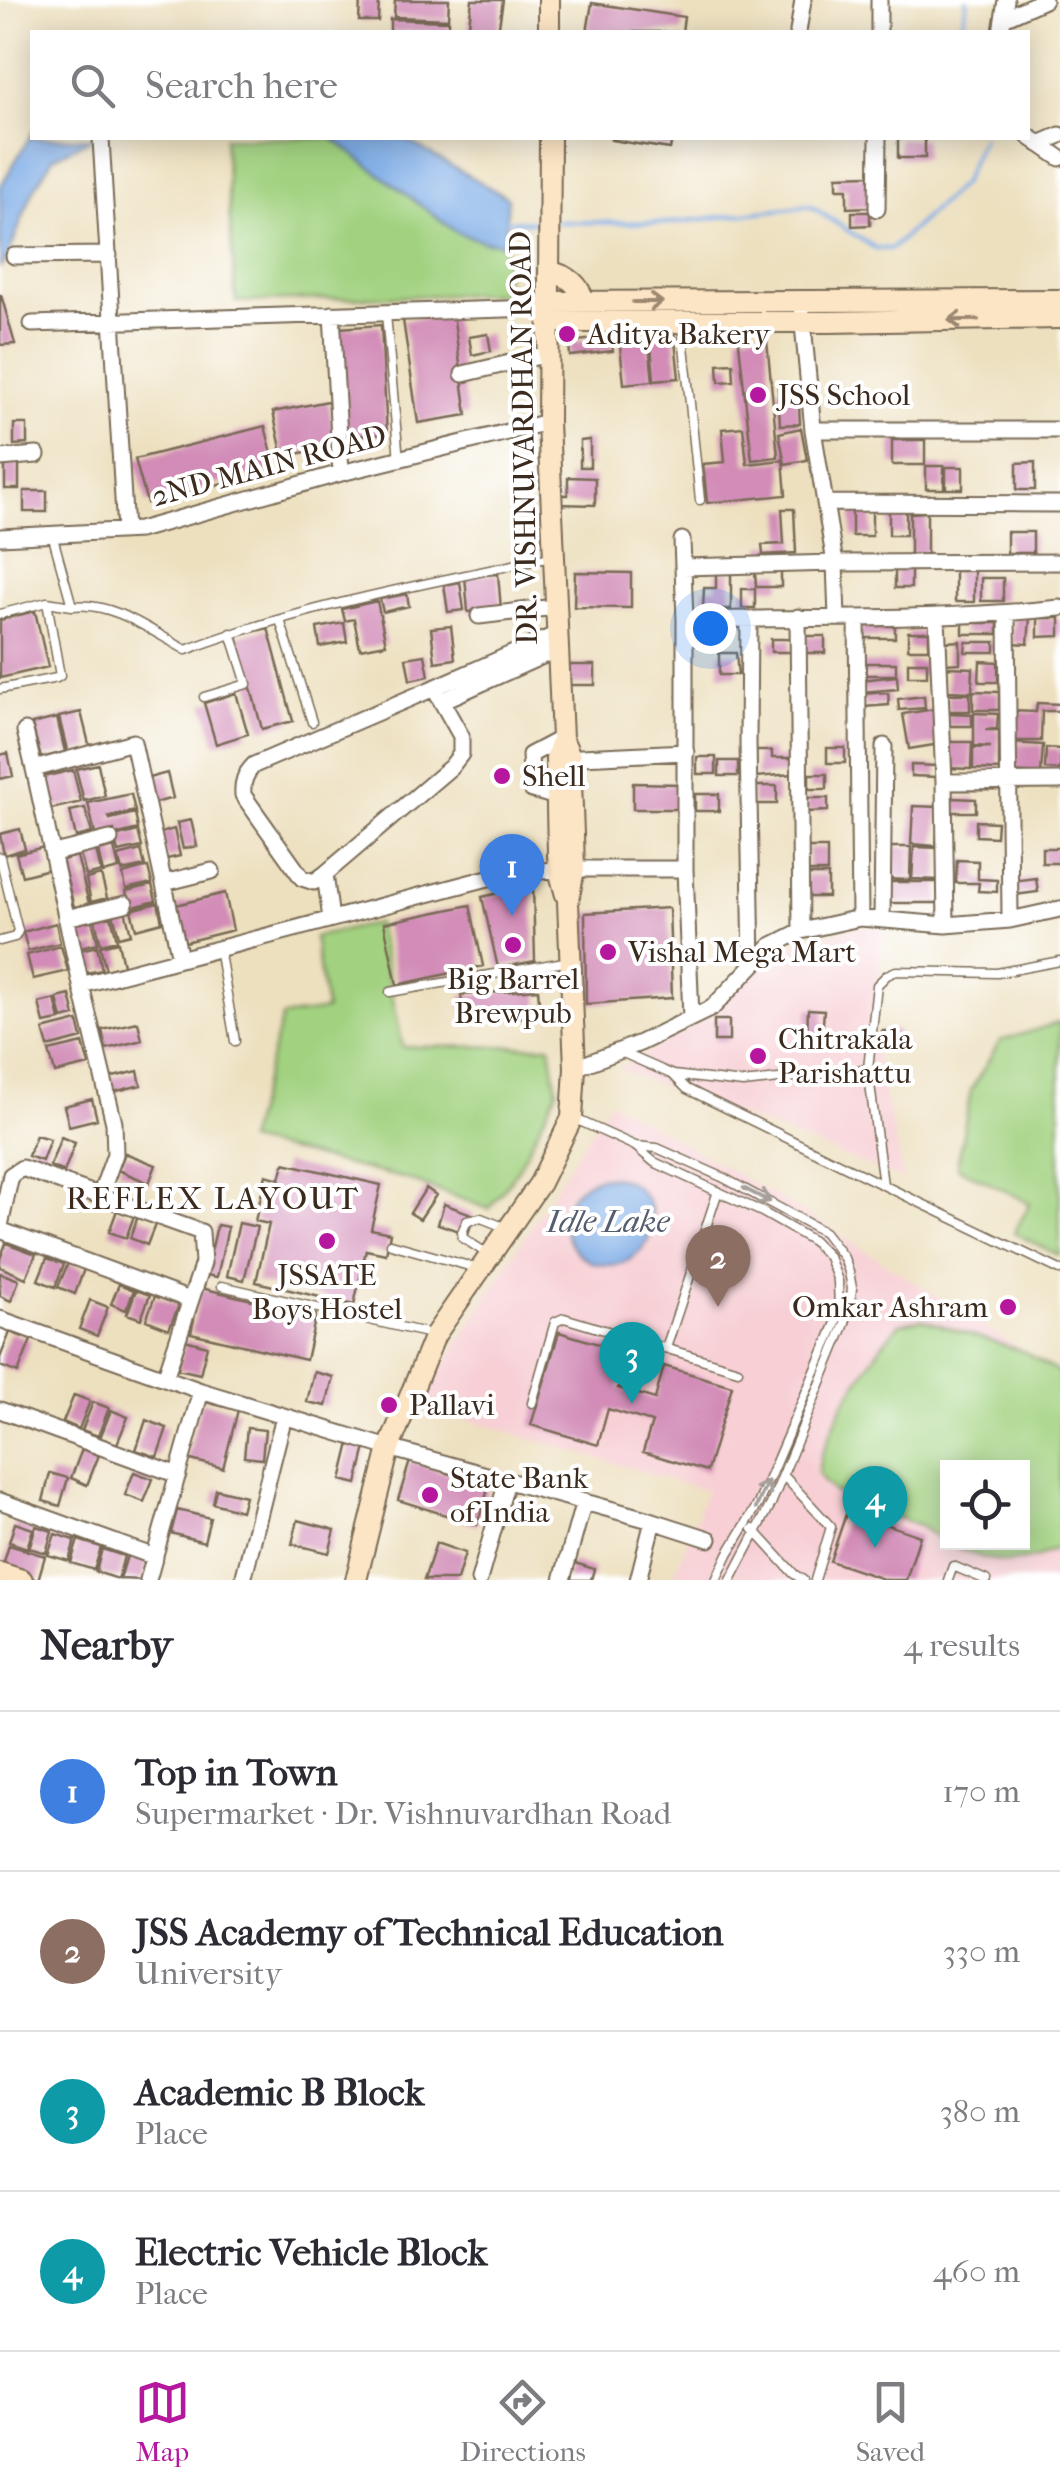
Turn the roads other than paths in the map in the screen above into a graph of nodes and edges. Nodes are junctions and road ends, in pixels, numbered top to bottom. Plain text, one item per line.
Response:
1 (550, 0) edge
2 (803, 0) edge
3 (879, 0) edge
4 (1006, 0) edge
5 (1044, 0) edge
6 (1003, 25) edge
7 (549, 30) edge
8 (798, 30) edge
9 (879, 30) edge
10 (1060, 134) edge
11 (101, 140) edge
12 (550, 140) edge
13 (878, 140) edge
14 (1033, 140) edge
15 (1060, 158) edge
16 (877, 209) dead end
17 (109, 255) junction
18 (14, 256) dead end
19 (550, 272) junction
20 (1060, 300) edge
21 (584, 302) junction
22 (544, 311) junction
23 (802, 311) junction
24 (332, 314) junction
25 (386, 314) junction
26 (1060, 318) edge
27 (113, 321) junction
28 (682, 322) junction
29 (32, 324) dead end
30 (548, 354) junction
31 (464, 374) dead end
32 (548, 422) junction
33 (813, 430) junction
34 (1060, 430) edge
35 (37, 455) dead end
36 (0, 458) edge
37 (400, 460) junction
38 (341, 472) junction
39 (700, 500) dead end
40 (825, 503) junction
41 (1060, 504) edge
42 (125, 531) junction
43 (52, 534) junction
44 (0, 537) edge
45 (682, 540) dead end
46 (556, 556) junction
47 (1060, 562) edge
48 (835, 563) junction
49 (683, 567) junction
50 (47, 602) junction
51 (72, 606) junction
52 (555, 607) junction
53 (1060, 608) edge
54 (0, 614) edge
55 (1007, 614) junction
56 (479, 616) dead end
57 (937, 616) junction
58 (798, 618) junction
59 (837, 618) junction
60 (857, 618) junction
61 (749, 619) junction
62 (280, 620) junction
63 (685, 620) junction
64 (231, 633) junction
65 (557, 642) junction
66 (0, 690) edge
67 (438, 695) junction
68 (204, 697) dead end
69 (312, 722) dead end
70 (25, 732) dead end
71 (884, 746) dead end
72 (563, 751) junction
73 (686, 752) junction
74 (34, 769) junction
75 (1007, 781) junction
76 (1060, 781) edge
77 (944, 782) junction
78 (110, 840) dead end
79 (54, 853) junction
80 (0, 857) edge
81 (684, 869) junction
82 (567, 870) junction
83 (212, 871) dead end
84 (325, 874) junction
85 (164, 882) junction
86 (125, 904) dead end
87 (1060, 909) edge
88 (66, 918) junction
89 (860, 918) junction
90 (331, 919) junction
91 (882, 920) junction
92 (1010, 920) junction
93 (946, 925) junction
94 (801, 931) junction
95 (0, 941) edge
96 (220, 948) junction
97 (180, 958) junction
98 (570, 961) junction
99 (1060, 962) edge
100 (752, 965) junction
101 (81, 985) junction
102 (390, 992) dead end
103 (690, 1018) junction
104 (235, 1041) dead end
105 (619, 1051) junction
106 (575, 1068) junction
107 (868, 1069) junction
108 (673, 1076) junction
109 (572, 1118) junction
110 (636, 1146) junction
111 (722, 1178) junction
112 (883, 1185) junction
113 (718, 1191) junction
114 (100, 1196) junction
115 (0, 1228) edge
116 (508, 1229) junction
117 (390, 1244) dead end
118 (485, 1262) junction
119 (1060, 1270) edge
120 (850, 1278) junction
121 (838, 1281) junction
122 (222, 1286) dead end
123 (190, 1300) junction
124 (0, 1319) edge
125 (435, 1335) junction
126 (666, 1348) junction
127 (738, 1370) dead end
128 (165, 1378) junction
129 (201, 1390) junction
130 (532, 1403) dead end
131 (0, 1410) edge
132 (284, 1416) junction
133 (389, 1448) junction
134 (178, 1475) junction
135 (782, 1475) junction
136 (507, 1481) junction
137 (0, 1501) edge
138 (584, 1501) junction
139 (653, 1521) junction
140 (747, 1522) junction
141 (755, 1531) junction
142 (710, 1539) dead end
143 (155, 1557) junction
144 (0, 1574) edge
145 (22, 1580) edge
146 (148, 1580) edge
147 (243, 1580) edge
148 (356, 1580) edge
149 (479, 1580) edge
150 (562, 1580) edge
151 (638, 1580) edge
152 (716, 1580) edge
153 (731, 1580) edge
154 (803, 1580) edge
155 (815, 1580) edge
156 (948, 1580) edge
157 (986, 1580) edge

1 - 7 main road
2 - 8 street
3 - 9 street
4 - 6 street
5 - 6 street
10 - 14 street
11 - 17 street
12 - 19 main road, DR. VISHNUVARDHAN ROAD
13 - 16 street
14 - 15 street
17 - 18 street
17 - 27 street
19 - 21 main road
19 - 22 main road, DR. VISHNUVARDHAN ROAD
20 - 23 main road
21 - 22 main road
21 -> 23 main road
22 - 25 street
22 - 28 main road
22 - 30 main road, DR. VISHNUVARDHAN ROAD
26 -> 23 main road
23 - 28 main road
23 - 33 street
24 - 25 street
24 - 27 street
24 - 38 street
25 - 37 lane
27 - 29 street
27 - 42 street
28 - 39 lane
30 - 31 street
30 - 32 main road, DR. VISHNUVARDHAN ROAD
32 - 37 street, 2ND MAIN ROAD
32 - 46 main road, DR. VISHNUVARDHAN ROAD
33 - 34 street
33 - 40 street
35 - 36 street
37 - 38 street, 2ND MAIN ROAD
38 - 42 street, 2ND MAIN ROAD
40 - 41 street
40 - 48 street
42 - 43 street, 2ND MAIN ROAD
43 - 44 street, 2ND MAIN ROAD
43 - 51 lane
45 - 49 street
46 - 52 main road, DR. VISHNUVARDHAN ROAD
46 - 62 lane
47 - 48 street
48 - 49 street
48 - 59 street
49 - 63 street
50 - 51 lane
50 - 54 lane
50 - 66 lane
51 - 64 lane
52 - 56 street
52 - 65 main road, DR. VISHNUVARDHAN ROAD
53 - 55 street
55 - 57 street
55 - 75 street
57 - 60 street
57 - 77 street
58 - 59 street
58 - 61 street
58 - 94 street
59 - 60 street
60 - 89 street
61 - 63 street
61 - 100 street
62 - 64 lane
62 - 69 lane
63 - 73 street
64 - 68 lane
65 - 67 street
65 - 72 main road, DR. VISHNUVARDHAN ROAD
67 - 84 street
67 - 84 street
70 - 74 street
71 - 91 street
72 - 73 street
72 - 82 main road, DR. VISHNUVARDHAN ROAD
72 - 82 main road, DR. VISHNUVARDHAN ROAD
73 - 81 street
74 - 79 street
74 - 85 street
75 - 76 street
75 - 77 street
75 - 92 street
77 - 93 street
78 - 79 street
79 - 88 street
80 - 95 lane
81 - 82 street
81 - 103 street
82 - 90 street
82 - 98 main road, DR. VISHNUVARDHAN ROAD
83 - 85 street
84 - 90 street
85 - 97 street
86 - 88 street
87 - 92 street
88 - 101 street
89 - 91 street
89 - 94 street
90 - 96 street
91 - 93 street
92 - 93 street
94 - 100 street
96 - 97 street
96 - 104 lane
97 - 101 street
98 - 102 lane
98 - 106 main road, DR. VISHNUVARDHAN ROAD
99 - 107 lane
100 - 103 street
101 - 114 street
103 - 105 street
105 - 106 street
105 - 108 lane
106 - 109 main road, DR. VISHNUVARDHAN ROAD
107 - 108 lane
107 - 112 lane
108 - 112 lane
109 - 110 lane
109 - 116 main road, DR. VISHNUVARDHAN ROAD
110 - 111 lane
110 - 113 lane
111 - 113 lane
111 -> 120 lane
112 - 119 lane
113 - 121 lane
113 - 126 lane
114 - 115 street
114 - 123 street
115 - 123 street
116 - 118 main road, DR. VISHNUVARDHAN ROAD
116 - 118 lane
117 - 118 lane
118 - 125 main road, DR. VISHNUVARDHAN ROAD
120 - 121 lane
120 - 135 lane
140 -> 121 lane
122 - 125 lane
123 - 128 street
124 - 128 street
125 - 133 main road, DR. VISHNUVARDHAN ROAD
126 - 127 lane
126 - 130 lane
128 - 129 street
129 - 132 street
129 - 134 street
131 - 134 street
132 - 133 street
132 - 147 street
133 - 136 street
133 - 148 main road, DR. VISHNUVARDHAN ROAD
134 - 143 street
135 - 141 lane
135 - 155 lane
136 - 138 street
136 - 149 street
137 - 143 street
138 - 139 street
138 - 150 street
139 - 142 street
139 - 151 street
140 - 141 lane
140 - 152 lane
141 - 153 lane
141 - 154 lane
143 - 146 street
144 - 145 main road
156 - 157 lane

